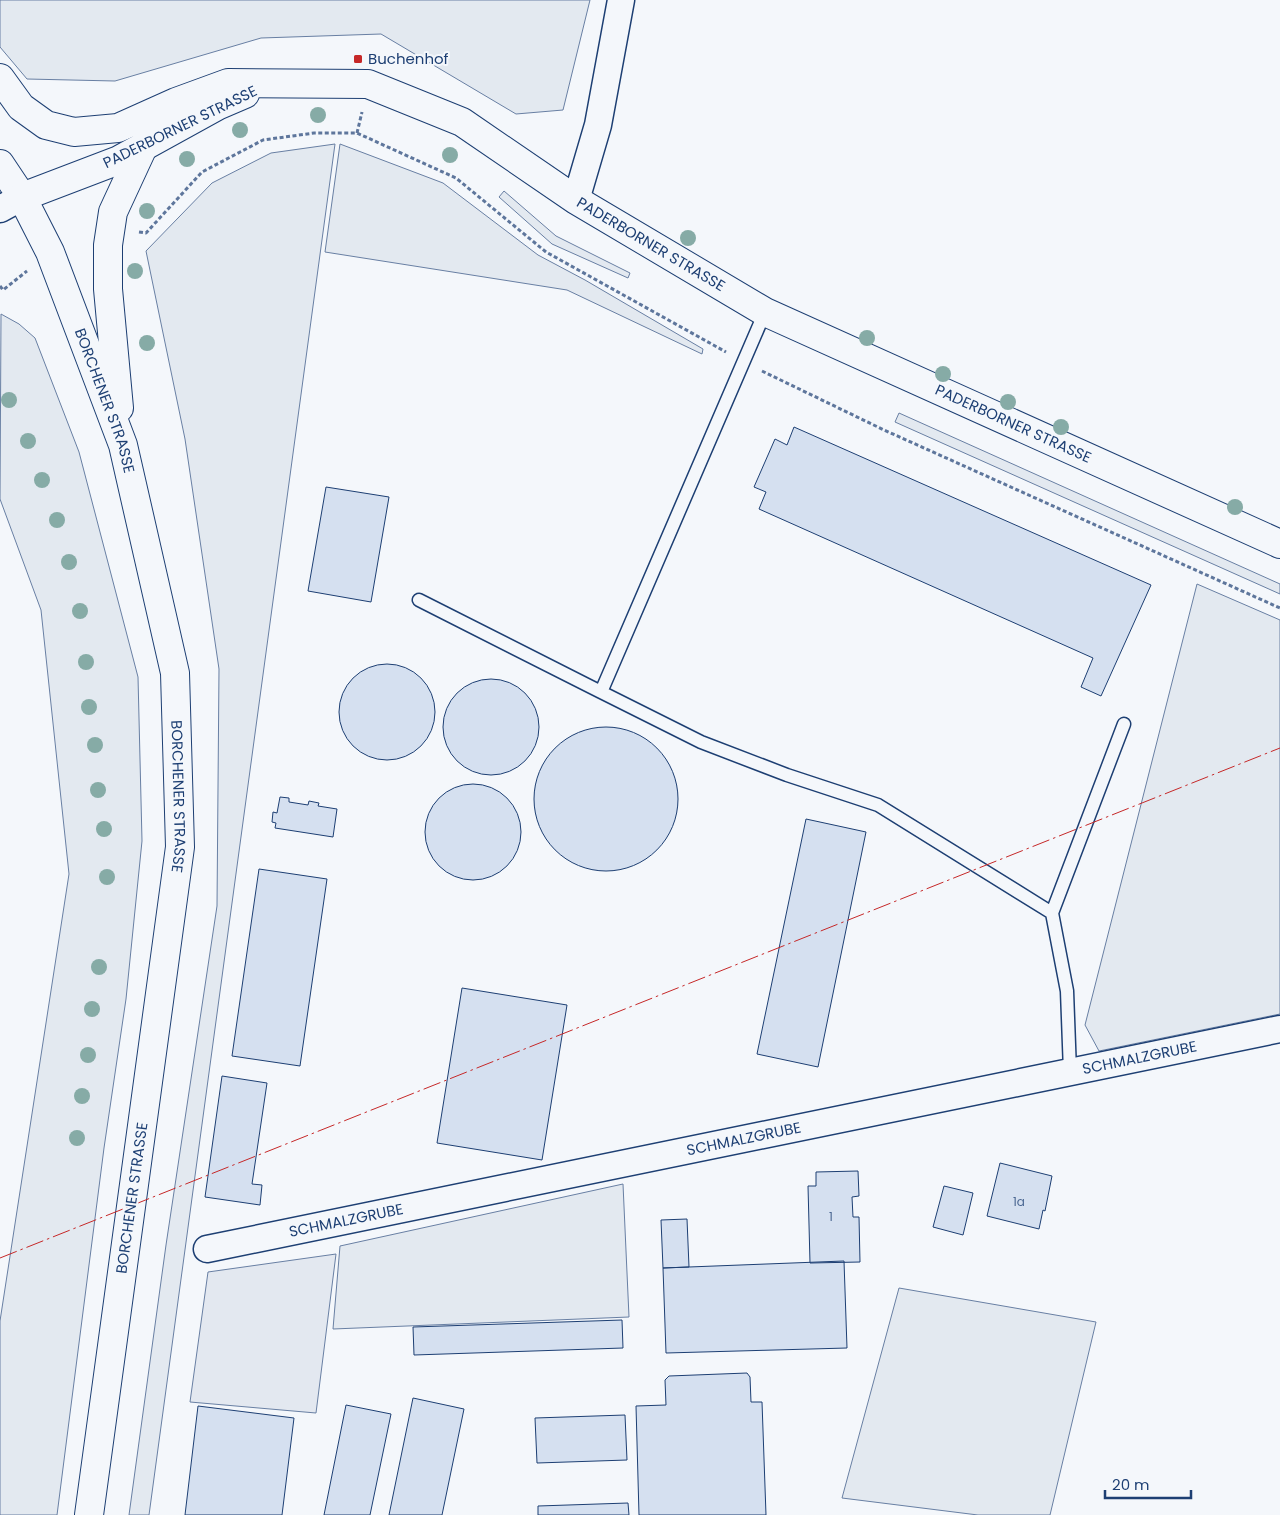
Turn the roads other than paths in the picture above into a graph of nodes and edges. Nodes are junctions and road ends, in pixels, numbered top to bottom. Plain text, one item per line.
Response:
1 (620, 0) edge
2 (0, 78) edge
3 (269, 83) junction
4 (144, 145) junction
5 (0, 164) edge
6 (576, 200) junction
7 (11, 203) edge
8 (765, 312) junction
9 (123, 445) junction
10 (1280, 544) edge
11 (419, 600) dead end
12 (601, 692) junction
13 (1124, 724) dead end
14 (1052, 913) junction
15 (1280, 1029) edge
16 (1070, 1072) junction
17 (207, 1249) dead end
18 (89, 1515) edge

1 - 6 street
2 - 3 main road
3 - 4 main road, PADERBORNER STRASSE
3 - 6 main road, PADERBORNER STRASSE
4 - 7 main road, PADERBORNER STRASSE
4 - 9 main road
5 - 7 main road, BORCHENER STRASSE
6 - 8 main road, PADERBORNER STRASSE
7 - 9 main road, BORCHENER STRASSE
8 - 10 main road, PADERBORNER STRASSE
8 - 12 lane
9 - 18 main road, BORCHENER STRASSE
11 - 12 lane
12 - 14 lane
13 - 14 lane
14 - 16 lane
15 - 16 street, SCHMALZGRUBE
16 - 17 street, SCHMALZGRUBE

